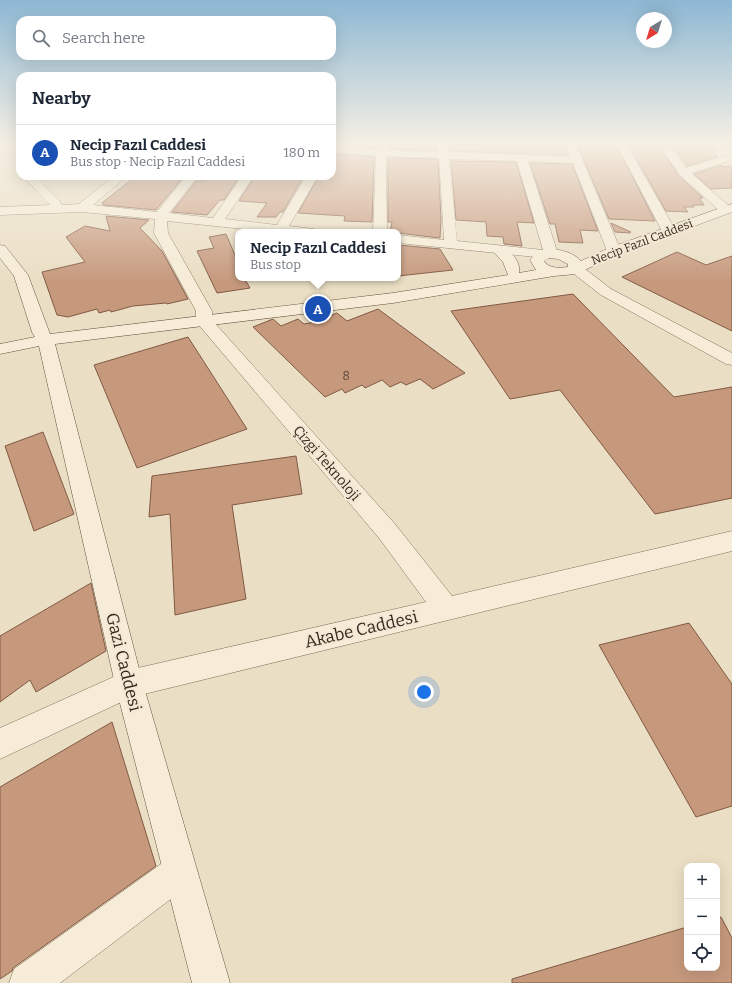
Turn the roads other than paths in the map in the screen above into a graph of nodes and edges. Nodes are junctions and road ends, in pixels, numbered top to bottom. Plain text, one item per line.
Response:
1 (43, 191) edge
2 (103, 191) edge
3 (179, 191) edge
4 (238, 191) edge
5 (303, 191) edge
6 (381, 191) edge
7 (446, 191) edge
8 (530, 191) edge
9 (590, 191) edge
10 (647, 191) edge
11 (706, 191) edge
12 (82, 208) junction
13 (57, 209) junction
14 (729, 209) edge
15 (0, 211) edge
16 (161, 216) junction
17 (217, 222) junction
18 (280, 228) junction
19 (287, 229) edge
20 (380, 229) edge
21 (669, 231) junction
22 (401, 240) edge
23 (451, 244) junction
24 (498, 249) junction
25 (0, 250) edge
26 (614, 251) junction
27 (546, 257) junction
28 (563, 271) junction
29 (513, 272) junction
30 (204, 316) junction
31 (43, 336) junction
32 (0, 340) edge
33 (0, 349) edge
34 (732, 360) edge
35 (732, 541) edge
36 (447, 609) junction
37 (129, 684) junction
38 (0, 744) edge
39 (180, 871) junction
40 (28, 983) edge
41 (211, 983) edge

1 - 13 street
2 - 12 street
3 - 16 street
4 - 17 street
5 - 18 street
6 - 20 street
7 - 23 street
8 - 27 street
9 - 26 street
10 - 21 street
11 - 14 street
12 - 13 street
12 - 16 street
13 - 15 street
14 - 21 street, Necip Fazıl Caddesi
16 - 17 street
16 - 30 street, Çizgi Teknoloji
17 - 18 street
18 - 19 street
21 - 26 street, Necip Fazıl Caddesi
22 - 23 street
23 - 24 street
24 - 27 street
24 - 29 street
25 - 31 street, Gazi Caddesi
26 - 27 street
26 - 28 street, Necip Fazıl Caddesi
27 - 28 street
27 - 28 street
27 - 29 street, Necip Fazıl Caddesi
28 - 30 street, Necip Fazıl Caddesi
28 - 34 street
29 - 30 street, Necip Fazıl Caddesi
30 - 31 street, Necip Fazıl Caddesi
30 - 36 street, Çizgi Teknoloji
31 - 32 street, Necip Fazıl Caddesi
31 - 33 street, Necip Fazıl Caddesi
31 - 37 street, Gazi Caddesi
35 - 36 street, Akabe Caddesi
36 - 37 street, Akabe Caddesi
37 - 38 street, Akabe Caddesi
37 - 39 street, Gazi Caddesi
39 - 40 street
39 - 41 street, Gazi Caddesi

